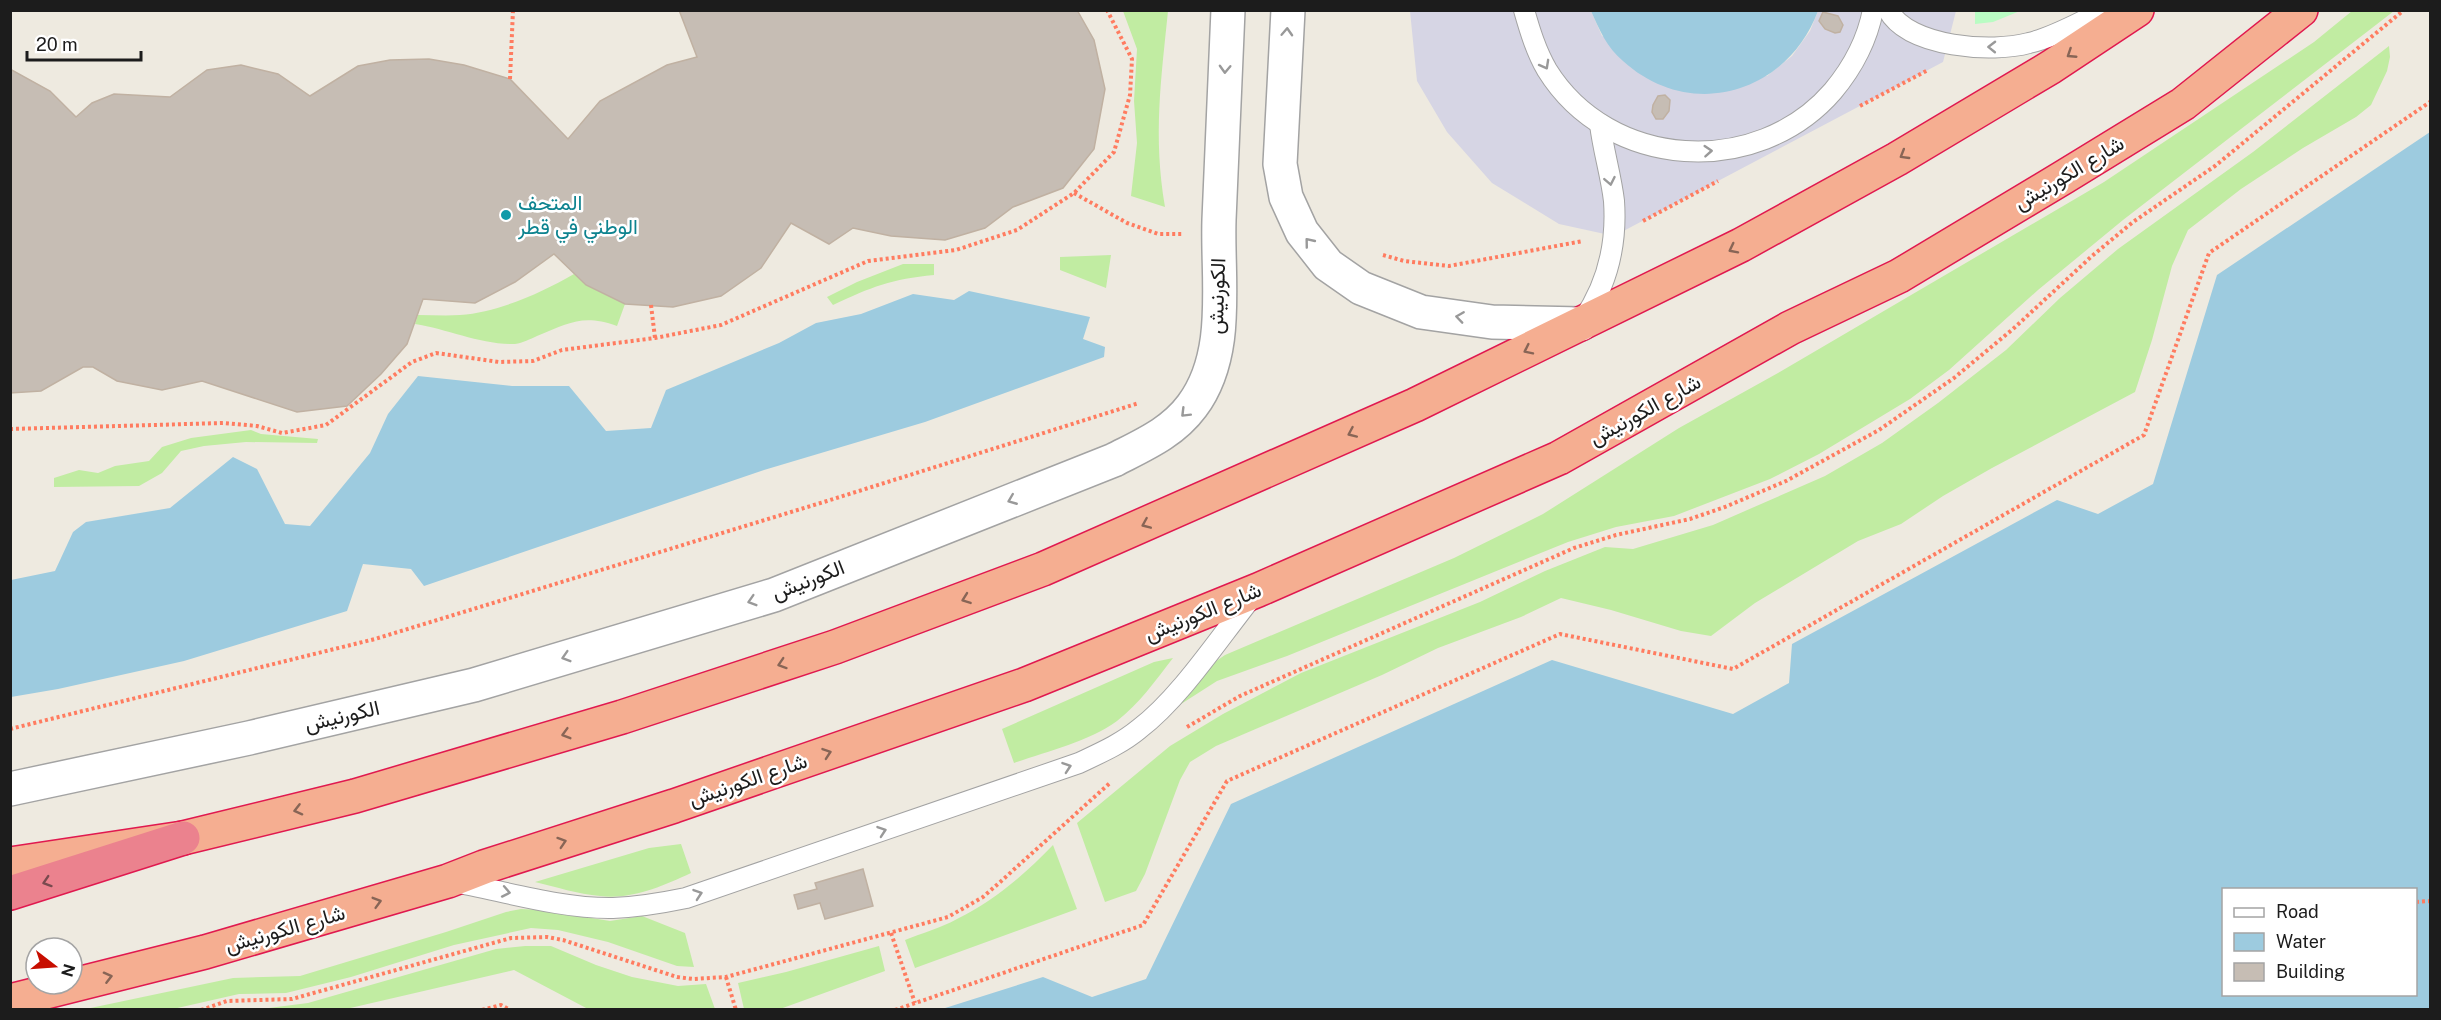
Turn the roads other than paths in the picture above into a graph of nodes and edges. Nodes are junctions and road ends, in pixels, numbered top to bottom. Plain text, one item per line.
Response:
1 (1228, 10) edge
2 (1288, 10) edge
3 (1524, 10) edge
4 (1873, 10) edge
5 (1888, 10) edge
6 (2106, 10) edge
7 (2137, 10) edge
8 (2301, 10) edge
9 (1600, 124) junction
10 (1581, 324) junction
11 (1258, 590) junction
12 (10, 789) edge
13 (183, 838) junction
14 (10, 864) edge
15 (448, 881) junction
16 (10, 893) edge
17 (10, 1001) edge

1 -> 12 street, الكورنيش
10 -> 2 street
3 -> 9 lane
9 -> 4 lane
6 -> 5 lane
7 -> 10 highway
8 - 11 highway, شارع الكورنيش
9 -> 10 lane
10 -> 13 highway
15 -> 11 highway, شارع الكورنيش
15 -> 11 lane
13 - 14 highway
13 -> 16 highway
17 -> 15 highway, شارع الكورنيش

